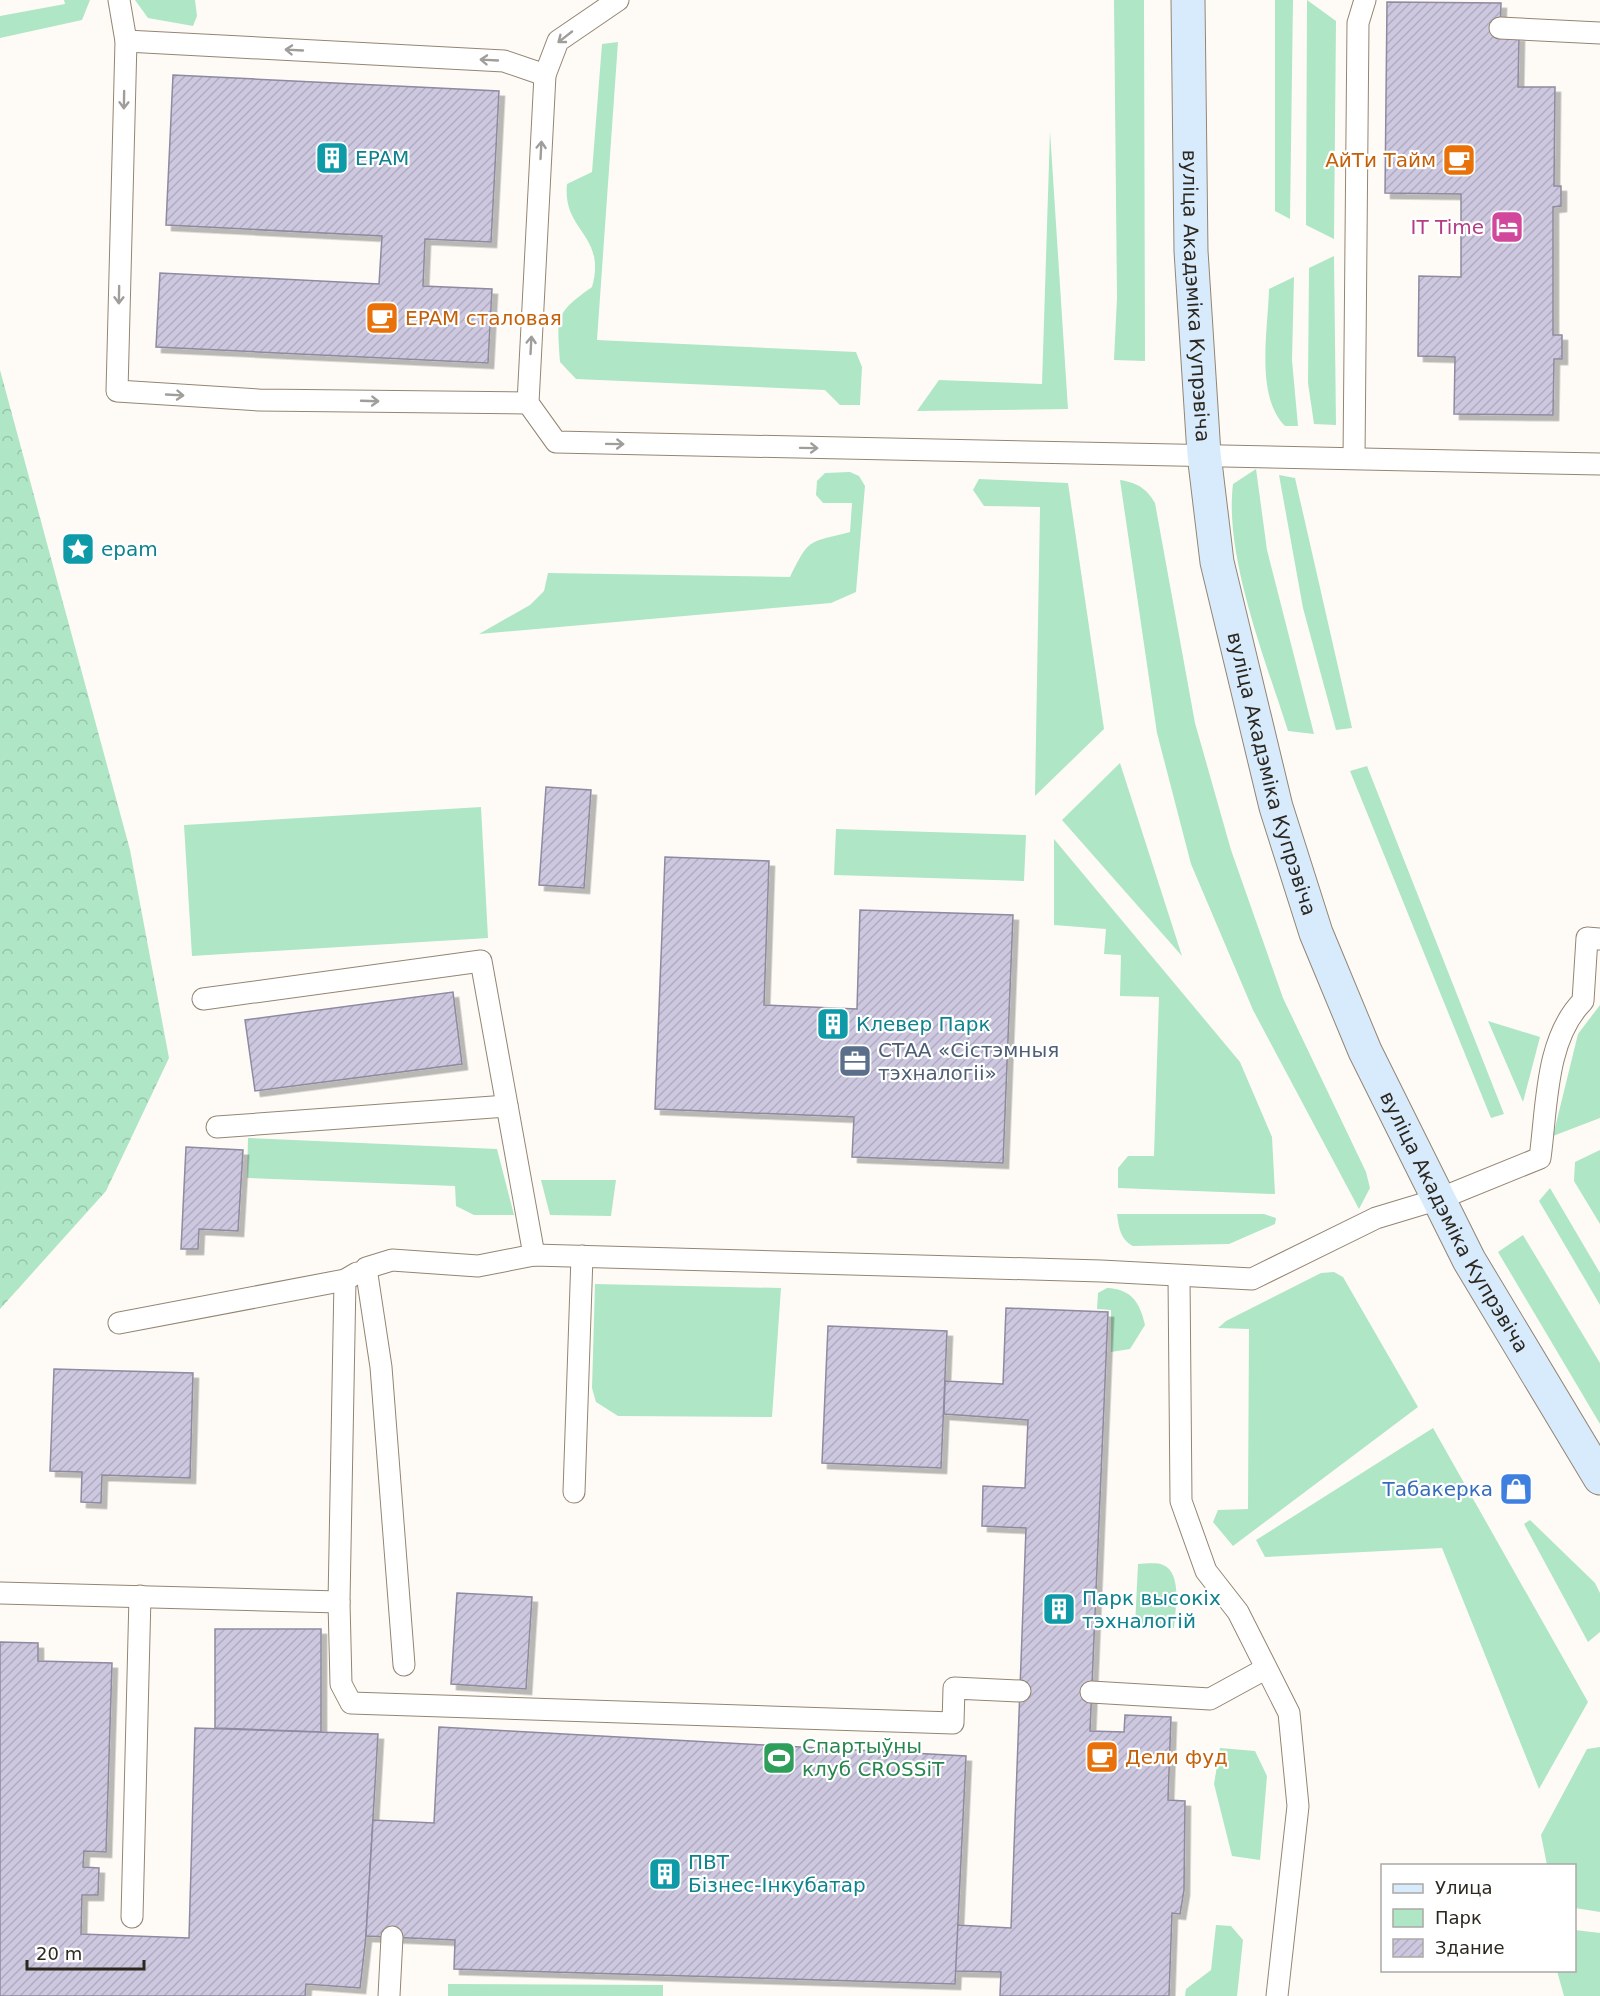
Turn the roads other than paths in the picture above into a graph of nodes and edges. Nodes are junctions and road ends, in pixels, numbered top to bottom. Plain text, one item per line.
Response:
1 (119, 0) edge
2 (1188, 0) edge
3 (1365, 0) edge
4 (610, 5) edge
5 (1500, 28) dead end
6 (1600, 33) edge
7 (126, 41) junction
8 (545, 75) junction
9 (528, 403) junction
10 (1204, 454) junction
11 (1354, 458) junction
12 (1600, 464) edge
13 (1600, 939) edge
14 (1592, 988) edge
15 (203, 999) dead end
16 (507, 1106) junction
17 (217, 1127) dead end
18 (1439, 1199) junction
19 (534, 1255) junction
20 (582, 1256) junction
21 (366, 1268) junction
22 (1179, 1277) junction
23 (345, 1280) junction
24 (119, 1323) dead end
25 (1600, 1478) edge
26 (574, 1492) dead end
27 (0, 1593) edge
28 (140, 1596) junction
29 (339, 1602) junction
30 (404, 1665) dead end
31 (1265, 1669) junction
32 (1020, 1691) dead end
33 (1091, 1692) dead end
34 (132, 1917) dead end
35 (392, 1937) dead end
36 (388, 1996) edge
37 (1277, 1996) edge

1 - 7 lane
2 - 10 main road, вуліца Акадэміка Купрэвіча
3 - 11 lane
4 -> 8 lane
5 - 6 lane
8 -> 7 lane
7 -> 9 lane
9 -> 8 lane
9 -> 10 lane
10 - 11 lane
10 - 18 main road, вуліца Акадэміка Купрэвіча
11 - 12 lane
13 - 14 lane
14 - 18 lane
15 - 16 lane
16 - 17 lane
16 - 19 lane
18 - 22 lane
18 - 25 main road, вуліца Акадэміка Купрэвіча
19 - 20 lane
19 - 21 lane
20 - 22 lane
20 - 26 lane
21 - 23 lane
21 - 30 lane
22 - 31 lane
23 - 24 lane
23 - 29 lane
27 - 28 lane
28 - 29 lane
28 - 34 lane
29 - 32 lane
31 - 33 lane
31 - 37 lane
35 - 36 lane

